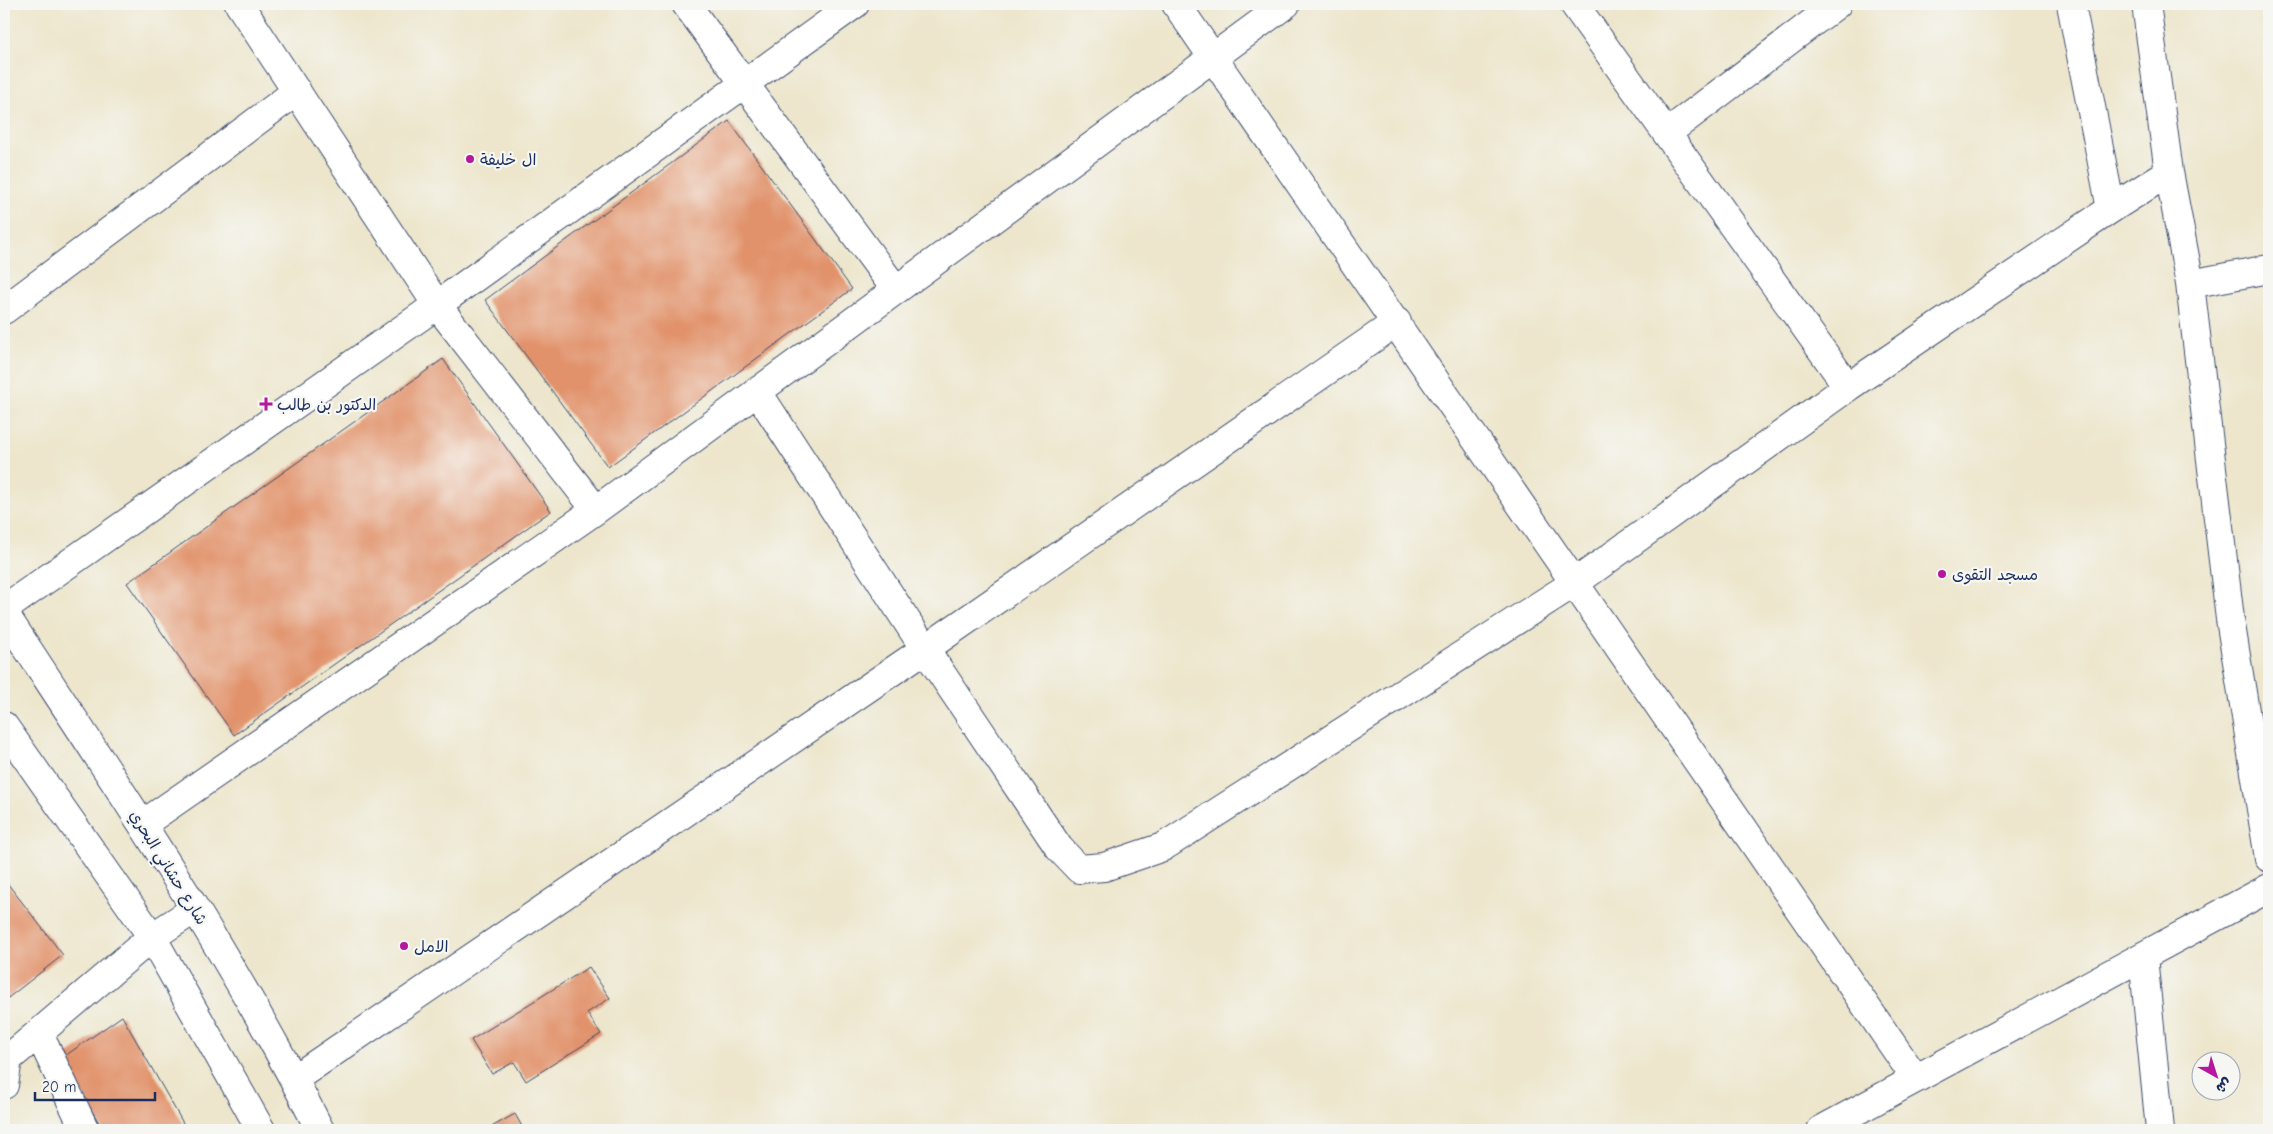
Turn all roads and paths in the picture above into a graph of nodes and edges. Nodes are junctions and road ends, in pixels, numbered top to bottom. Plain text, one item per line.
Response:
1 (240, 4) edge
2 (686, 4) edge
3 (855, 4) edge
4 (1176, 4) edge
5 (1286, 4) edge
6 (1574, 4) edge
7 (1836, 4) edge
8 (2071, 4) edge
9 (2146, 4) edge
10 (1214, 57) junction
11 (744, 82) junction
12 (297, 91) junction
13 (1667, 134) junction
14 (2169, 172) junction
15 (2110, 209) junction
16 (2269, 269) edge
17 (2190, 284) junction
18 (896, 290) junction
19 (437, 305) junction
20 (4, 310) edge
21 (1396, 322) junction
22 (1848, 387) junction
23 (757, 391) junction
24 (596, 510) junction
25 (1576, 582) junction
26 (4, 609) edge
27 (4, 613) edge
28 (925, 649) junction
29 (4, 726) edge
30 (142, 824) junction
31 (2269, 858) edge
32 (2269, 888) edge
33 (195, 909) junction
34 (152, 936) junction
35 (2143, 956) junction
36 (39, 1034) junction
37 (5, 1068) edge
38 (294, 1078) junction
39 (1916, 1079) junction
40 (85, 1130) edge
41 (261, 1130) edge
42 (320, 1130) edge
43 (1821, 1130) edge
44 (2160, 1130) edge

1 - 12 street
2 - 11 street
3 - 11 street
4 - 10 street
5 - 10 street
6 - 13 street
7 - 13 street
8 - 15 street
9 - 14 street
10 - 18 street
10 - 21 street
11 - 18 street
11 - 19 street
12 - 19 street
12 - 20 street
13 - 22 street
14 - 15 street
14 - 17 street
15 - 22 street
16 - 17 street
17 - 31 street
18 - 23 street
19 - 24 street
19 - 26 street
21 - 25 street
21 - 28 street
22 - 25 street
23 - 24 street
23 - 28 street
24 - 30 street
25 - 28 street
25 - 39 street
27 - 30 street, شارع حشاني البحري
28 - 38 street
29 - 34 street
30 - 33 street, شارع حشاني البحري
32 - 35 street
33 - 34 street
33 - 38 street, شارع حشاني البحري
34 - 36 street
34 - 41 street
35 - 39 street
35 - 44 street
36 - 37 street
36 - 40 street
38 - 42 street, شارع حشاني البحري
39 - 43 street

